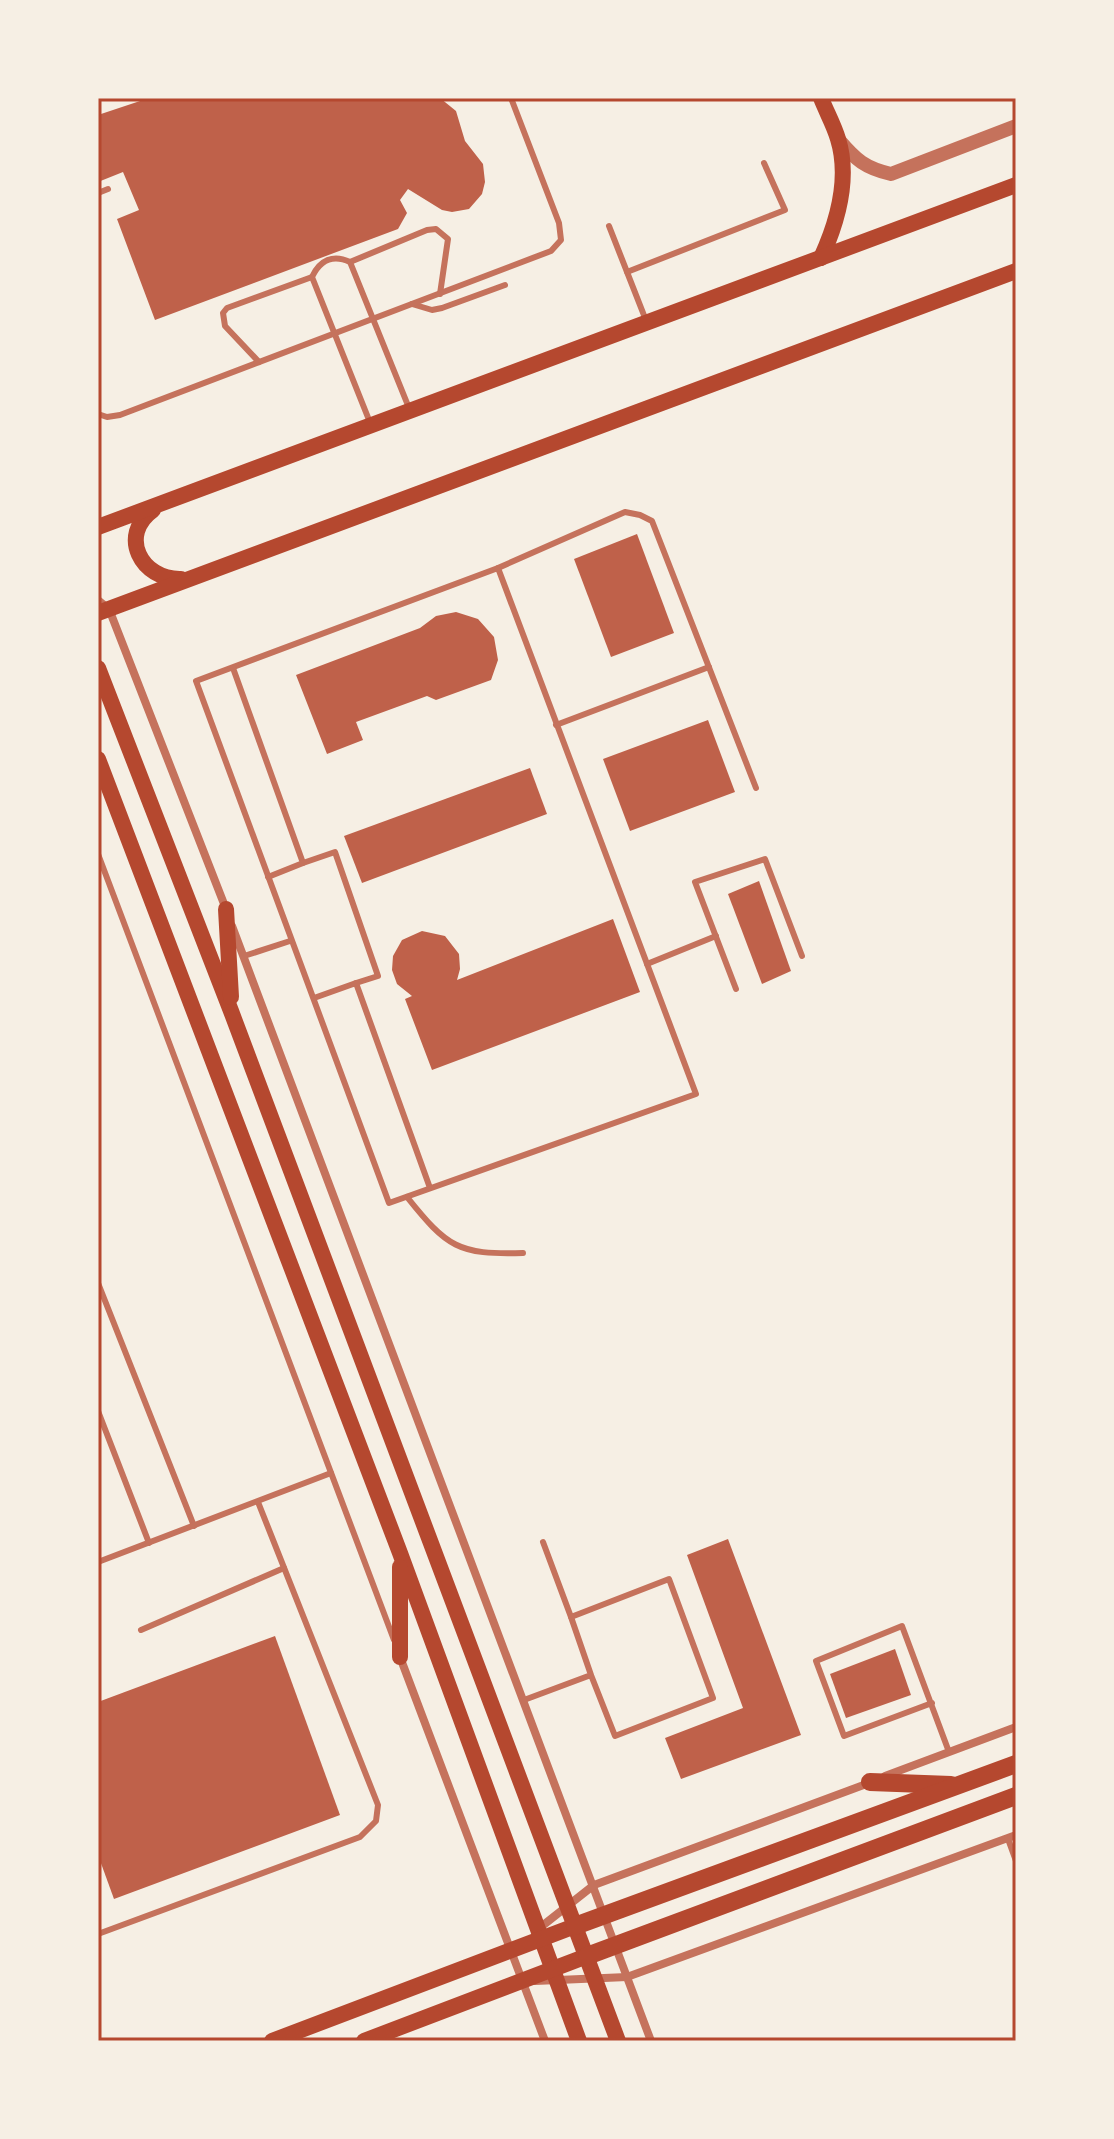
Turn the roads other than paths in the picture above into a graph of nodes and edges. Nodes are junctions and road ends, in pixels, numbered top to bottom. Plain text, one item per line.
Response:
1 (511, 98) edge
2 (821, 98) edge
3 (1016, 126) edge
4 (839, 140) junction
5 (764, 163) dead end
6 (1016, 185) edge
7 (108, 189) dead end
8 (98, 193) edge
9 (609, 226) dead end
10 (821, 258) junction
11 (350, 262) junction
12 (1016, 271) edge
13 (627, 272) junction
14 (312, 277) junction
15 (505, 285) dead end
16 (440, 294) junction
17 (412, 304) junction
18 (374, 319) junction
19 (647, 323) junction
20 (336, 333) junction
21 (259, 362) junction
22 (411, 411) junction
23 (98, 414) edge
24 (371, 426) junction
25 (160, 504) junction
26 (98, 527) edge
27 (498, 568) junction
28 (186, 579) junction
29 (102, 607) edge
30 (709, 667) junction
31 (98, 668) edge
32 (233, 668) junction
33 (556, 725) junction
34 (98, 759) edge
35 (756, 788) dead end
36 (98, 854) edge
37 (303, 863) junction
38 (268, 877) junction
39 (226, 909) junction
40 (716, 936) junction
41 (290, 941) junction
42 (244, 956) junction
43 (802, 956) dead end
44 (647, 964) junction
45 (356, 983) junction
46 (736, 989) dead end
47 (314, 998) junction
48 (231, 1011) junction
49 (430, 1188) junction
50 (407, 1197) junction
51 (523, 1253) dead end
52 (98, 1283) edge
53 (98, 1411) edge
54 (331, 1473) junction
55 (258, 1502) junction
56 (194, 1526) junction
57 (543, 1542) dead end
58 (149, 1543) junction
59 (400, 1553) junction
60 (98, 1562) edge
61 (284, 1568) junction
62 (571, 1617) junction
63 (141, 1630) dead end
64 (400, 1657) junction
65 (591, 1675) junction
66 (524, 1700) junction
67 (932, 1703) junction
68 (1016, 1727) edge
69 (949, 1752) junction
70 (1016, 1764) edge
71 (870, 1782) junction
72 (961, 1785) junction
73 (1016, 1796) edge
74 (1012, 1837) edge
75 (1016, 1861) edge
76 (594, 1885) junction
77 (568, 1906) junction
78 (604, 1914) junction
79 (575, 1926) junction
80 (540, 1933) junction
81 (98, 1934) edge
82 (617, 1946) junction
83 (511, 1951) junction
84 (587, 1956) junction
85 (555, 1975) junction
86 (627, 1977) junction
87 (595, 1979) junction
88 (522, 1981) junction
89 (272, 2041) edge
90 (364, 2041) edge
91 (545, 2041) edge
92 (579, 2041) edge
93 (618, 2041) edge
94 (651, 2041) edge

1 - 16 lane
2 - 4 main road
3 - 4 street
4 - 10 main road
5 - 13 lane
6 - 10 main road
7 - 8 lane
9 - 13 lane
10 - 19 main road
11 - 14 lane
11 - 16 lane
11 - 18 lane
12 - 28 main road
13 - 19 lane
14 - 20 lane
14 - 21 lane
15 - 17 lane
16 - 17 lane
17 - 18 lane
18 - 20 lane
18 - 22 lane
19 - 22 main road
20 - 21 lane
20 - 24 lane
21 - 23 lane
22 - 24 main road
24 - 25 main road
25 - 26 main road
25 - 28 main road
27 - 30 lane
27 - 32 lane
27 - 33 lane
28 - 29 main road
29 - 39 street
30 - 33 lane
30 - 35 lane
31 - 48 main road
32 - 37 lane
32 - 38 lane
33 - 44 lane
34 - 59 main road
36 - 54 lane
37 - 38 lane
37 - 45 lane
38 - 41 lane
39 - 42 street
39 - 48 main road
40 - 43 lane
40 - 44 lane
40 - 46 lane
41 - 42 lane
41 - 47 lane
42 - 66 street
44 - 49 lane
45 - 47 lane
45 - 49 lane
47 - 50 lane
48 - 77 main road
49 - 50 lane
50 - 51 lane
52 - 56 lane
53 - 58 lane
54 - 55 lane
54 - 64 lane
55 - 56 lane
55 - 61 lane
56 - 58 lane
57 - 62 lane
58 - 60 lane
59 - 64 main road
59 - 80 main road
61 - 63 lane
61 - 81 lane
62 - 65 lane
62 - 65 lane
64 - 83 street
65 - 66 lane
66 - 76 street
67 - 67 lane
67 - 69 lane
68 - 69 street
69 - 71 street
70 - 72 main road
71 - 72 main road
71 - 76 street
72 - 78 main road
73 - 82 main road
74 - 75 lane
74 - 86 street
76 - 77 street
76 - 78 street
77 - 79 main road
77 - 80 street
78 - 79 main road
78 - 82 street
79 - 80 main road
79 - 84 main road
80 - 83 main road
80 - 85 main road
82 - 84 main road
82 - 86 street
83 - 88 street
83 - 89 main road
84 - 85 main road
84 - 87 main road
85 - 87 street
85 - 88 main road
85 - 92 main road
86 - 87 street
86 - 94 street
87 - 93 main road
88 - 90 main road
88 - 91 street

